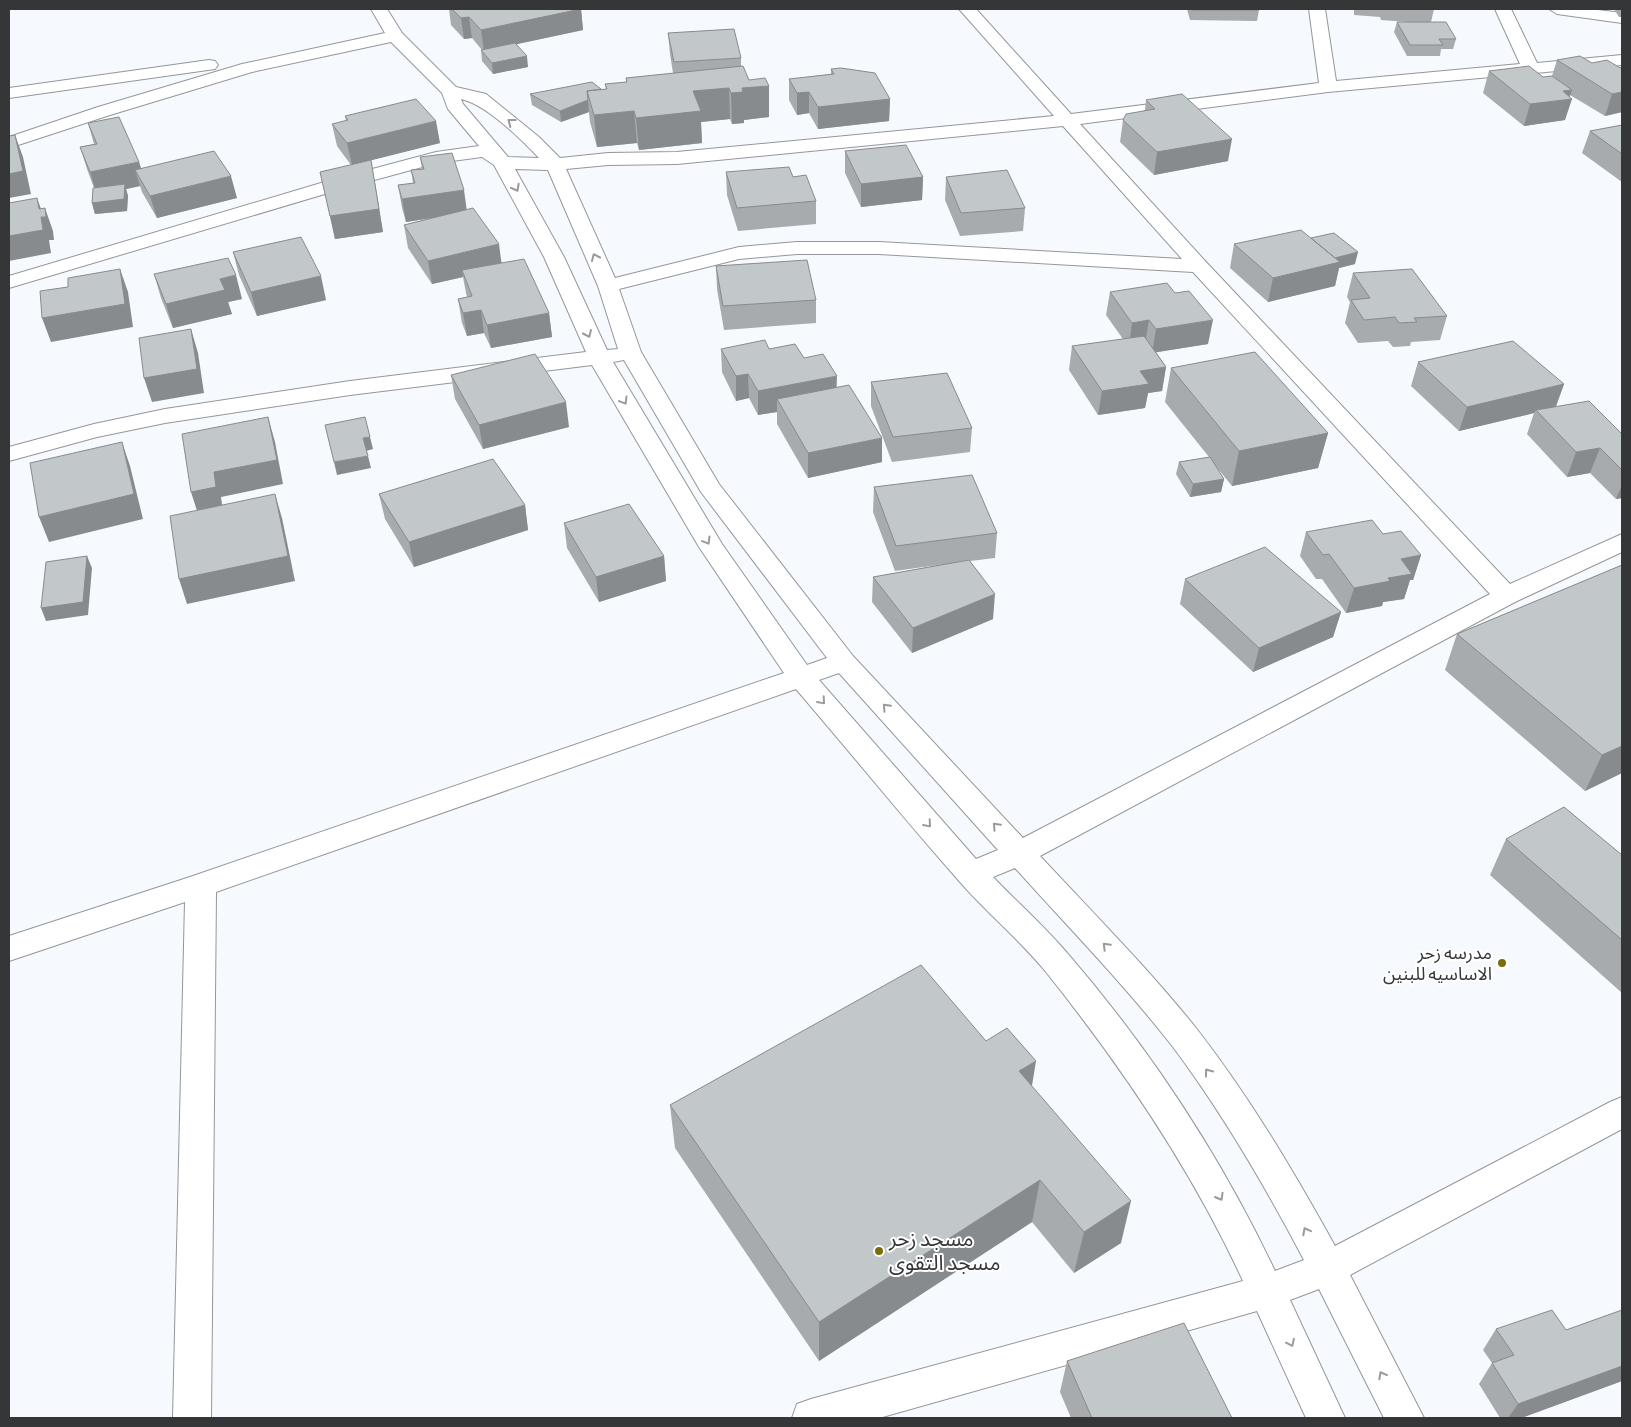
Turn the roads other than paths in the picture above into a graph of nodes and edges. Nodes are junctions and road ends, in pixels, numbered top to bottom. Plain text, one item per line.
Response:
1 (379, 9) edge
2 (967, 9) edge
3 (1317, 9) edge
4 (1503, 9) edge
5 (1557, 9) edge
6 (1622, 18) edge
7 (395, 36) junction
8 (300, 55) junction
9 (1622, 60) edge
10 (1532, 69) junction
11 (1328, 87) junction
12 (450, 91) junction
13 (9, 93) edge
14 (1066, 120) junction
15 (9, 143) edge
16 (502, 162) junction
17 (555, 164) junction
18 (1198, 266) junction
19 (9, 282) edge
20 (608, 286) junction
21 (630, 352) junction
22 (600, 359) junction
23 (9, 454) edge
24 (1622, 542) edge
25 (1506, 596) junction
26 (844, 662) junction
27 (802, 678) junction
28 (1021, 853) junction
29 (971, 874) junction
30 (201, 884) junction
31 (9, 948) edge
32 (1622, 1112) edge
33 (1326, 1269) junction
34 (1268, 1291) junction
35 (192, 1418) edge
36 (811, 1418) edge
37 (1326, 1418) edge
38 (1405, 1418) edge

1 - 7 street
2 - 14 street
3 - 11 street
4 - 10 street
5 - 6 street
7 - 8 street
7 - 12 street
8 - 13 street
8 - 15 street
9 - 10 street
10 - 11 street
11 - 14 street
12 - 16 street
17 -> 12 street
14 - 17 street
14 - 18 street
16 - 17 street
16 - 19 street
16 -> 22 street
20 -> 17 street
18 - 20 street
18 - 25 street
20 - 21 street
21 - 22 street
21 - 26 street
22 - 23 street
22 -> 27 street
24 - 25 street
25 - 28 street
26 - 27 street
28 -> 26 street
27 -> 29 street
27 - 30 street
28 - 29 street
33 -> 28 street
29 -> 34 street
30 - 31 street
30 - 35 street
32 - 33 street
33 - 34 street
38 -> 33 street
34 - 36 street
34 -> 37 street

